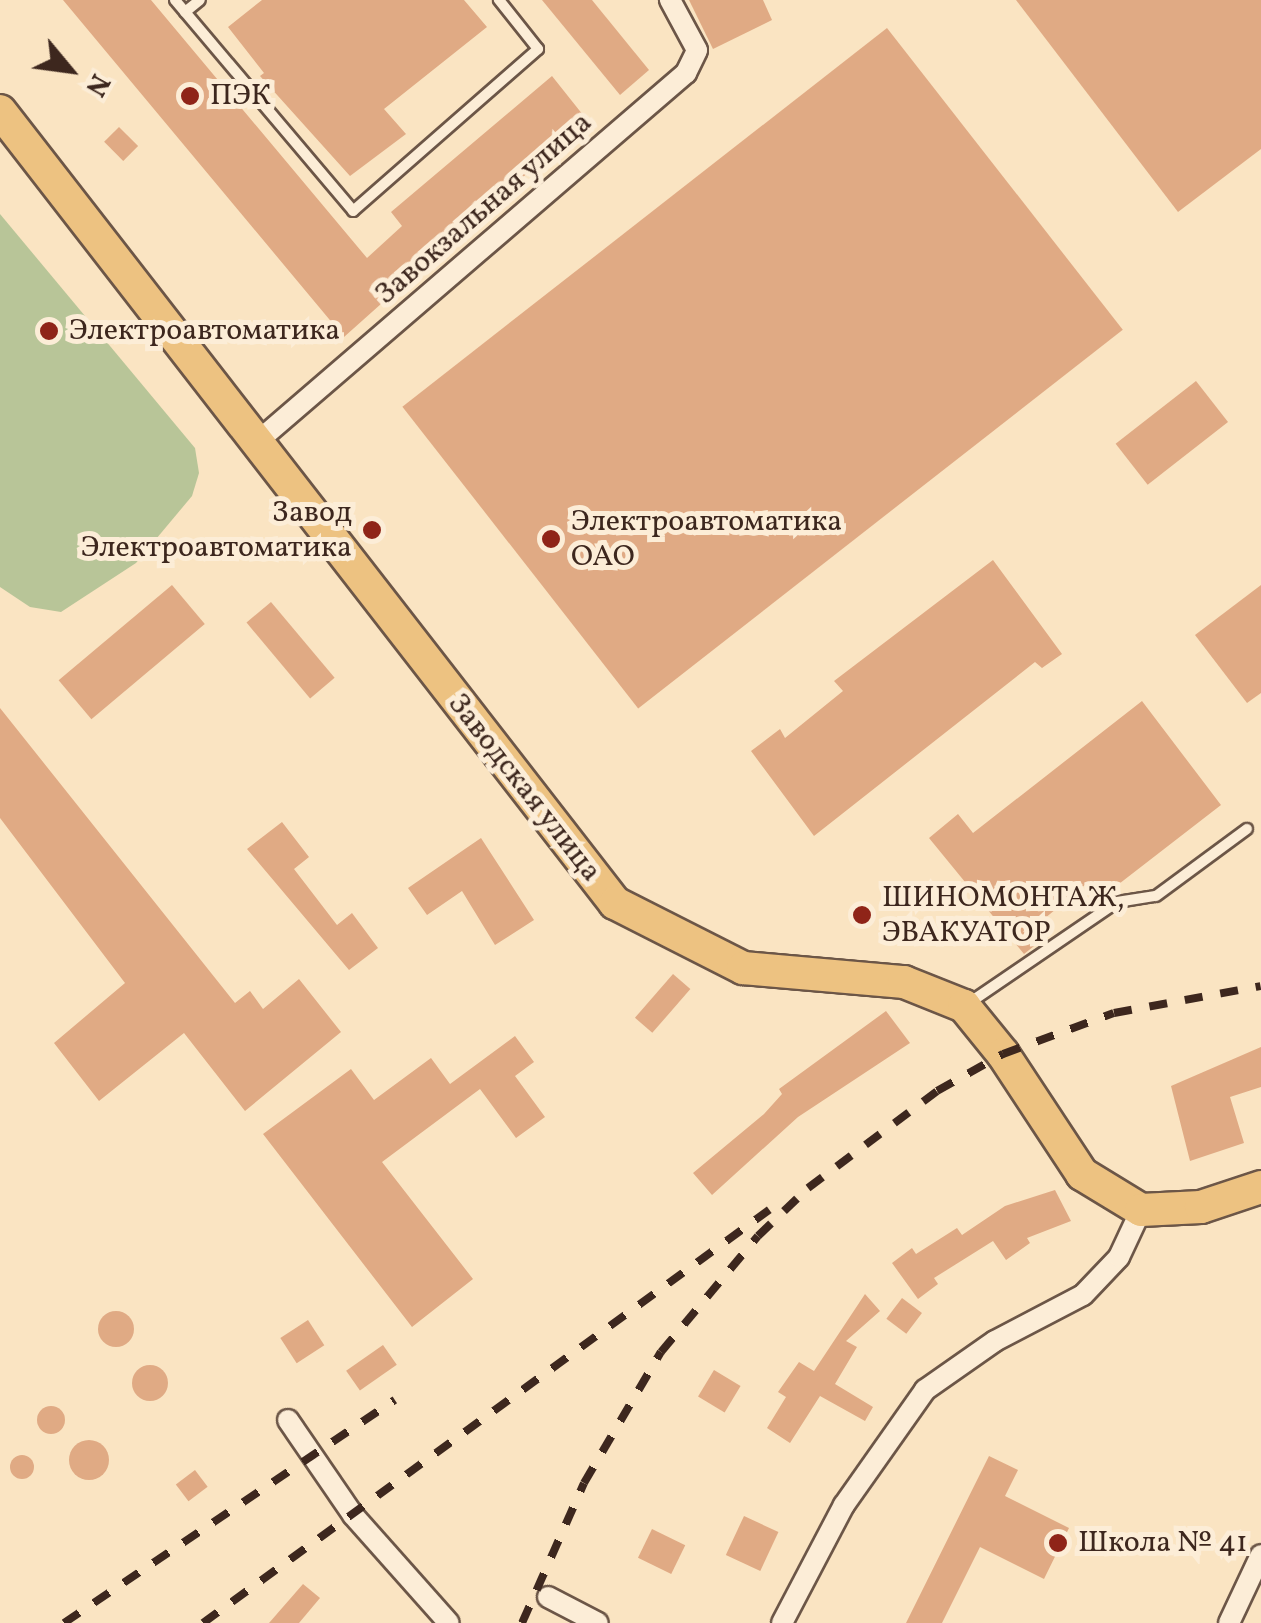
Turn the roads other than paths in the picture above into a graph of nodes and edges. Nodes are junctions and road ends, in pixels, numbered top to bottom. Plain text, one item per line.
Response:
1 (176, 0) edge
2 (200, 0) edge
3 (498, 0) edge
4 (670, 0) edge
5 (185, 12) junction
6 (0, 111) edge
7 (257, 442) junction
8 (1246, 829) dead end
9 (964, 1006) junction
10 (1261, 1186) edge
11 (1142, 1210) junction
12 (288, 1420) dead end
13 (1261, 1555) edge
14 (548, 1596) dead end
15 (449, 1623) edge
16 (598, 1623) edge
17 (782, 1623) edge
18 (1229, 1623) edge

1 - 5 lane
2 - 5 lane
3 - 5 lane
4 - 7 street, Завокзальная улица
6 - 7 main road, Заводская улица
7 - 9 main road, Заводская улица
8 - 9 lane
9 - 11 main road, Заводская улица
10 - 11 main road
11 - 17 street
12 - 15 street
13 - 18 street
14 - 16 street

